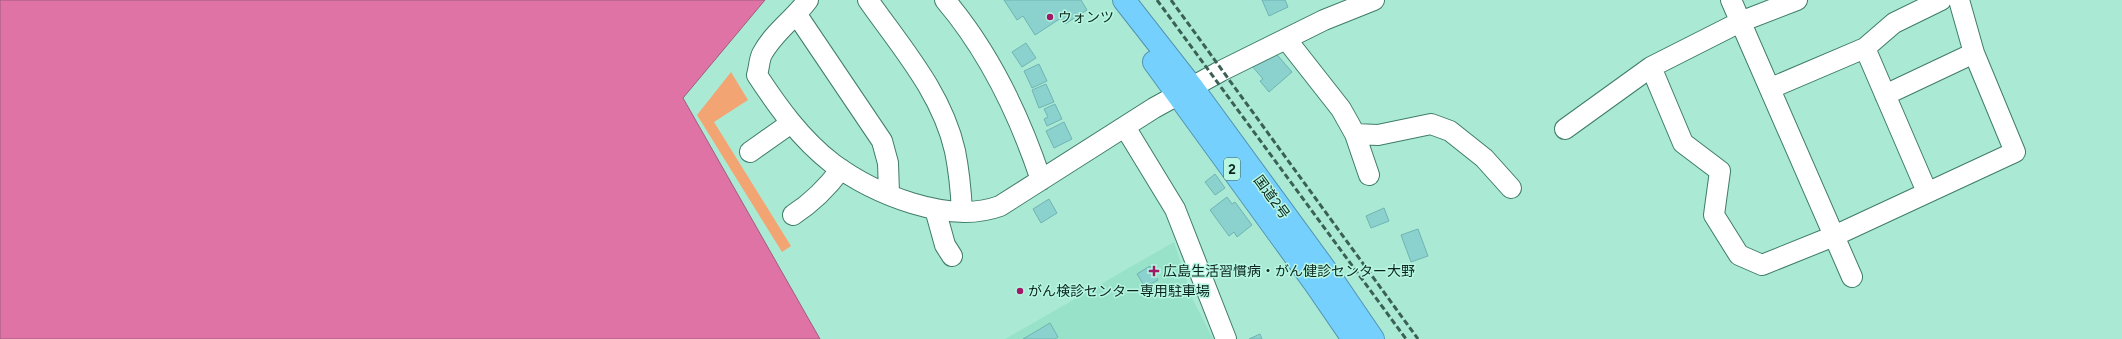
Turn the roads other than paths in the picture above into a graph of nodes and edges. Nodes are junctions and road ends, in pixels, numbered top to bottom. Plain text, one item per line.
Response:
1 (868, 0) edge
2 (945, 0) edge
3 (1108, 0) edge
4 (1124, 0) edge
5 (1374, 0) edge
6 (1731, 0) edge
7 (1797, 0) edge
8 (1941, 0) edge
9 (1959, 0) edge
10 (802, 8) edge
11 (1740, 22) junction
12 (1286, 39) junction
13 (1865, 48) junction
14 (1974, 53) junction
15 (1651, 67) junction
16 (1771, 88) junction
17 (1185, 91) junction
18 (1885, 95) junction
19 (791, 123) junction
20 (1125, 127) junction
21 (1565, 129) dead end
22 (1355, 134) junction
23 (750, 152) dead end
24 (841, 169) junction
25 (1369, 174) dead end
26 (1041, 180) junction
27 (1511, 188) dead end
28 (1927, 192) junction
29 (889, 194) junction
30 (934, 209) junction
31 (968, 212) junction
32 (793, 215) dead end
33 (1834, 236) junction
34 (952, 256) dead end
35 (1852, 277) dead end
36 (1226, 339) edge
37 (1352, 339) edge
38 (1373, 339) edge

1 - 31 street
2 - 26 street
3 - 17 highway, 国道2号 / 2
4 - 17 highway, 国道2号 / 2
5 - 12 street
6 - 11 street
7 - 11 street
8 - 13 street
9 - 14 street
10 - 19 street
10 - 29 street
11 - 15 street
11 - 16 street
12 - 17 street
12 - 22 street
13 - 16 street
13 - 18 street
14 - 18 street
14 - 28 street
15 - 21 street
15 - 33 street
16 - 33 street
17 - 20 street
17 - 37 highway, 国道2号 / 2
17 - 38 highway, 国道2号 / 2
18 - 28 street
19 - 23 street
19 - 24 street
20 - 26 street
20 - 36 street
22 - 25 street
22 - 27 street
24 - 29 street
24 - 32 street
26 - 31 street
28 - 33 street
29 - 30 street
30 - 31 street
30 - 34 street
33 - 35 street

